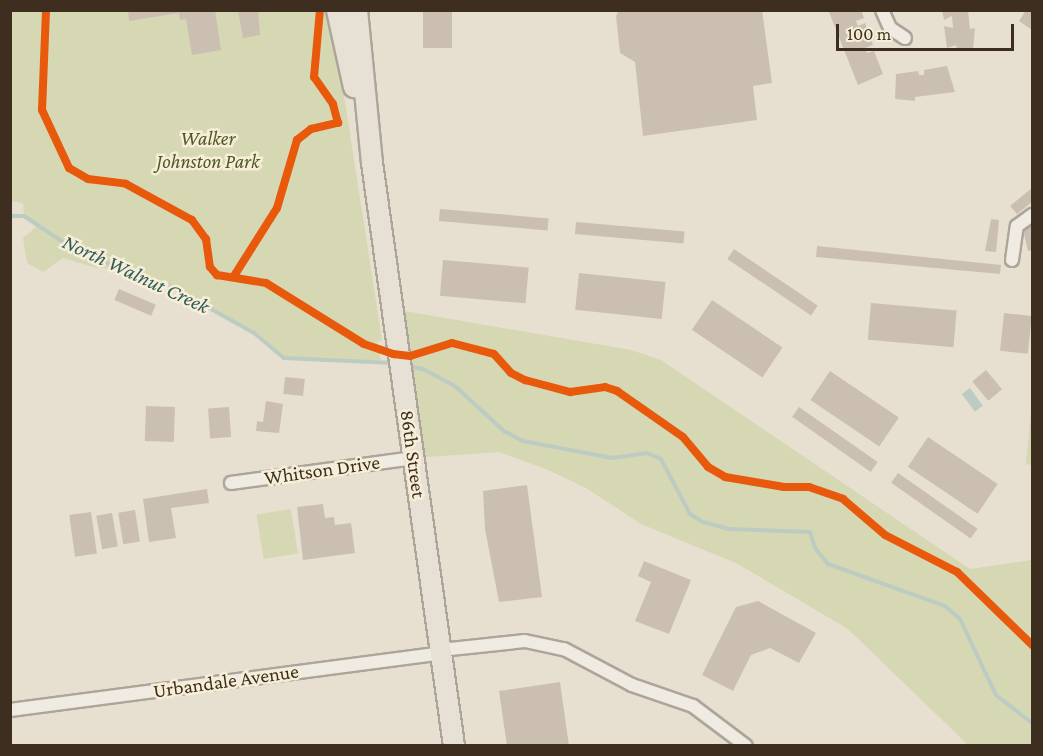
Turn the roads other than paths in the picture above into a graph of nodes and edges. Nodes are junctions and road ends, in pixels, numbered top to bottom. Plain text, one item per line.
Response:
1 (337, 10) edge
2 (357, 10) edge
3 (882, 10) edge
4 (905, 38) dead end
5 (372, 163) junction
6 (1032, 215) edge
7 (1012, 260) dead end
8 (413, 458) junction
9 (231, 483) dead end
10 (441, 651) junction
11 (10, 710) edge
12 (454, 746) edge
13 (746, 746) edge

1 - 5 main road, 86th Street
2 - 5 main road, 86th Street
3 - 4 street
5 - 8 main road, 86th Street
6 - 7 street
8 - 9 street, Whitson Drive
8 - 10 main road, 86th Street
10 - 11 street, Urbandale Avenue
10 - 12 main road, 86th Street
10 - 13 street, Urbandale Avenue

